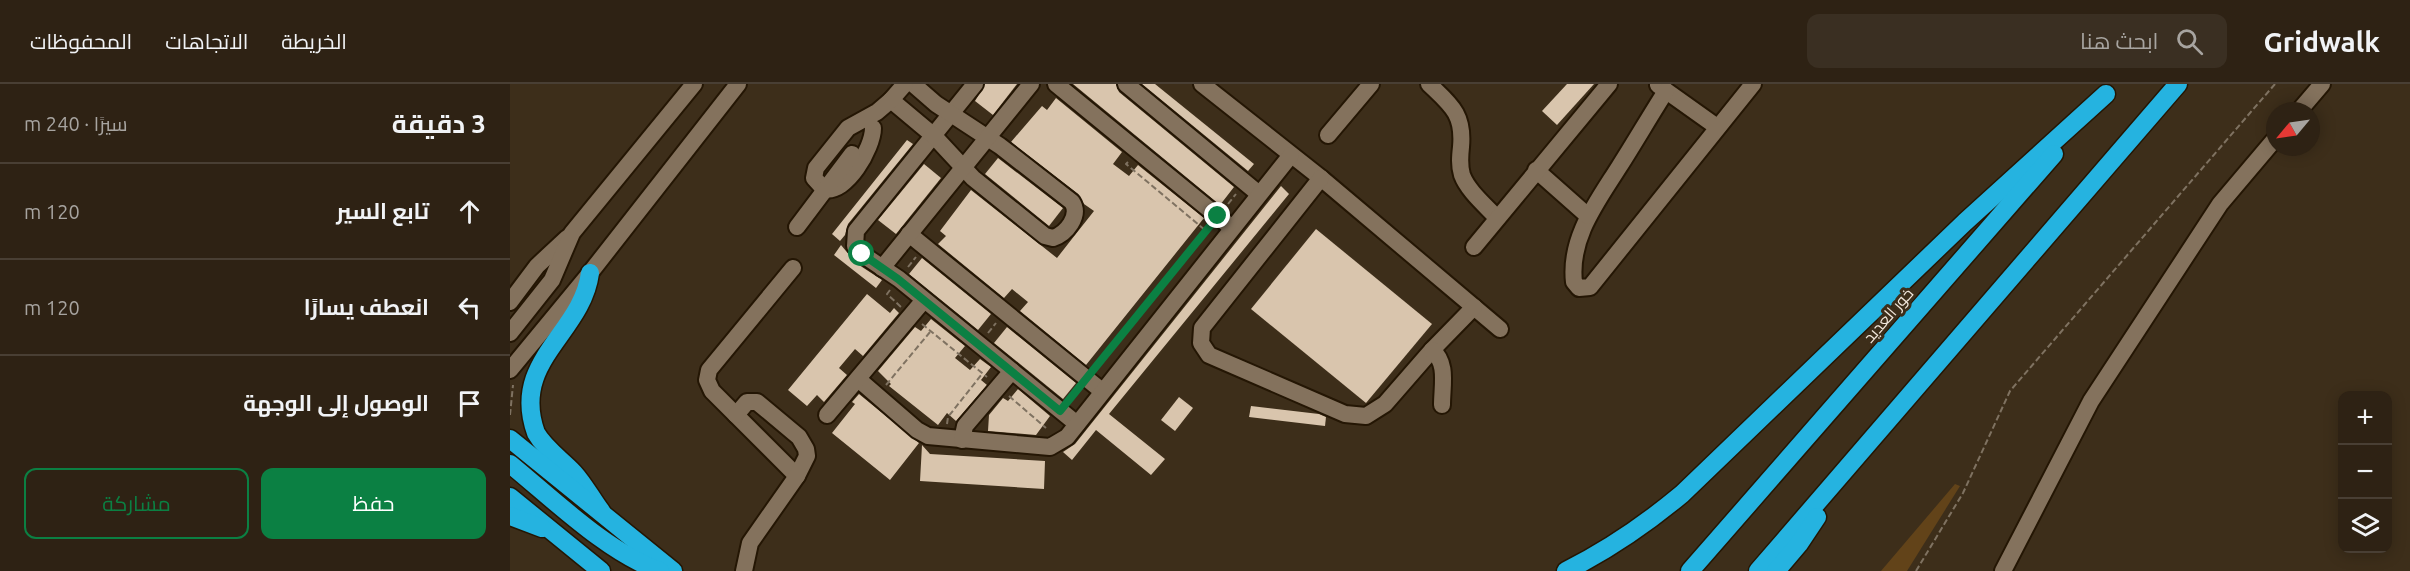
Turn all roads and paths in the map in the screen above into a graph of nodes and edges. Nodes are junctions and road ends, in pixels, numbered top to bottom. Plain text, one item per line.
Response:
1 (694, 84) edge
2 (738, 84) edge
3 (905, 84) edge
4 (913, 84) edge
5 (975, 84) edge
6 (1031, 84) edge
7 (1056, 84) edge
8 (1126, 84) edge
9 (1202, 84) edge
10 (1371, 84) edge
11 (1429, 84) edge
12 (1609, 84) edge
13 (1753, 84) edge
14 (2178, 84) edge
15 (2275, 84) edge
16 (2322, 84) edge
17 (1662, 88) edge
18 (2111, 89) edge
19 (891, 100) junction
20 (2307, 102) edge
21 (952, 114) junction
22 (1716, 127) junction
23 (1328, 135) dead end
24 (934, 136) junction
25 (988, 138) junction
26 (1137, 150) junction
27 (2266, 150) edge
28 (1291, 155) junction
29 (964, 168) junction
30 (1536, 170) junction
31 (1321, 178) junction
32 (1245, 183) junction
33 (824, 189) junction
34 (1259, 194) junction
35 (1218, 216) junction
36 (1588, 216) junction
37 (1497, 218) junction
38 (797, 227) dead end
39 (1233, 228) junction
40 (1206, 231) junction
41 (572, 233) junction
42 (909, 234) junction
43 (1474, 247) dead end
44 (793, 268) dead end
45 (882, 268) junction
46 (590, 273) junction
47 (898, 279) junction
48 (512, 299) edge
49 (924, 300) junction
50 (1473, 307) junction
51 (912, 316) junction
52 (1500, 329) dead end
53 (931, 332) junction
54 (510, 333) edge
55 (1432, 350) junction
56 (510, 370) edge
57 (1012, 371) junction
58 (982, 374) junction
59 (858, 379) junction
60 (1087, 379) junction
61 (510, 381) edge
62 (886, 385) dead end
63 (999, 387) junction
64 (1102, 391) junction
65 (1442, 405) dead end
66 (1060, 411) junction
67 (510, 415) edge
68 (736, 415) junction
69 (827, 415) dead end
70 (1077, 424) junction
71 (510, 439) edge
72 (954, 439) junction
73 (1041, 447) junction
74 (1859, 455) junction
75 (510, 464) edge
76 (797, 476) junction
77 (510, 497) edge
78 (601, 511) junction
79 (510, 516) edge
80 (550, 530) junction
81 (601, 571) edge
82 (660, 571) edge
83 (673, 571) edge
84 (744, 571) edge
85 (1566, 571) edge
86 (1690, 571) edge
87 (1758, 571) edge
88 (1776, 571) edge
89 (1916, 571) edge
90 (2003, 571) edge

1 - 41 street
2 - 46 street
3 - 19 street
4 - 21 street
5 - 21 street
6 - 25 street
7 - 26 street
8 - 32 street
9 - 28 street
10 - 23 street
11 - 37 street
12 - 30 street
13 - 22 street
14 - 74 highway
15 - 89 path
16 - 20 street
17 - 22 street
17 - 36 street
18 - 85 highway
18 - 86 highway, خور العديد
19 - 24 street
19 - 33 street
19 - 33 street
21 - 24 street
21 - 25 street
22 - 36 street
24 - 29 street
24 - 45 street
25 - 29 street
25 - 29 street
26 - 35 street
26 - 40 path
27 - 90 street
28 - 31 street
28 - 34 street
29 - 42 street
30 - 36 street
30 - 37 street
31 - 50 street
31 - 55 street
32 - 34 street
32 - 35 path
33 - 38 street
34 - 39 street
35 - 39 street
35 - 40 path
37 - 43 street
39 - 64 street
40 - 60 path
41 - 48 street
41 - 54 street
42 - 45 street
42 - 60 street
44 - 68 street
45 - 47 street
46 - 56 street
46 - 78 highway
47 - 49 street
47 - 51 path
49 - 51 street
49 - 57 street
50 - 52 street
50 - 55 street
51 - 53 path
51 - 59 street
53 - 58 path
53 - 62 path
55 - 65 street
57 - 63 street
57 - 66 street
58 - 63 path
58 - 72 path
59 - 69 street
59 - 72 street
60 - 64 street
60 - 66 path
61 - 67 path
63 - 72 street
63 - 73 path
64 - 70 street
66 - 70 street
68 - 76 street
68 - 76 street
70 - 73 street
71 - 78 highway
72 - 73 street
74 - 87 highway
74 - 88 highway
75 - 82 highway
76 - 84 street
77 - 80 highway
78 - 83 highway
79 - 80 highway
80 - 81 highway

